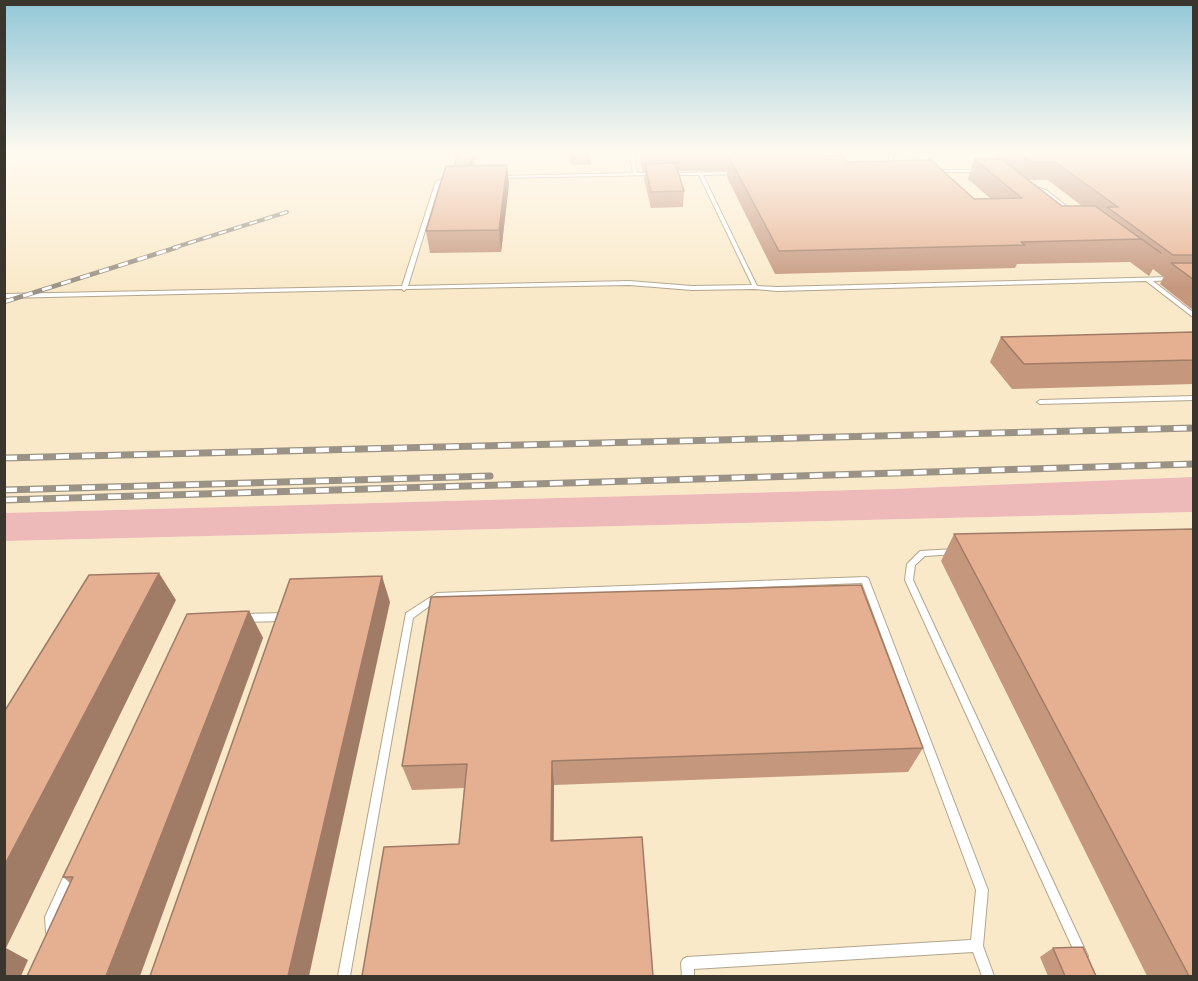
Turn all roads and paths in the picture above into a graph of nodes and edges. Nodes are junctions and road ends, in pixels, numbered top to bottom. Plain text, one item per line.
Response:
1 (433, 198) edge
2 (712, 198) edge
3 (1054, 198) edge
4 (1073, 213) edge
5 (1149, 272) dead end
6 (1159, 279) junction
7 (1182, 279) edge
8 (1148, 280) junction
9 (755, 286) junction
10 (404, 289) junction
11 (4, 296) edge
12 (1194, 316) edge
13 (1194, 398) edge
14 (1040, 402) dead end
15 (969, 551) edge
16 (232, 619) edge
17 (283, 628) edge
18 (76, 864) edge
19 (54, 946) edge
20 (977, 946) junction
21 (1087, 966) edge
22 (344, 976) edge
23 (688, 976) edge
24 (988, 976) edge

1 - 10 lane
2 - 9 lane
3 - 4 lane
5 - 6 lane
6 - 7 lane
6 - 8 lane
8 - 9 lane
8 - 12 lane
9 - 10 lane
10 - 11 lane
13 - 14 lane
15 - 21 lane
16 - 17 lane
18 - 19 lane
20 - 22 lane
20 - 23 lane
20 - 24 lane

